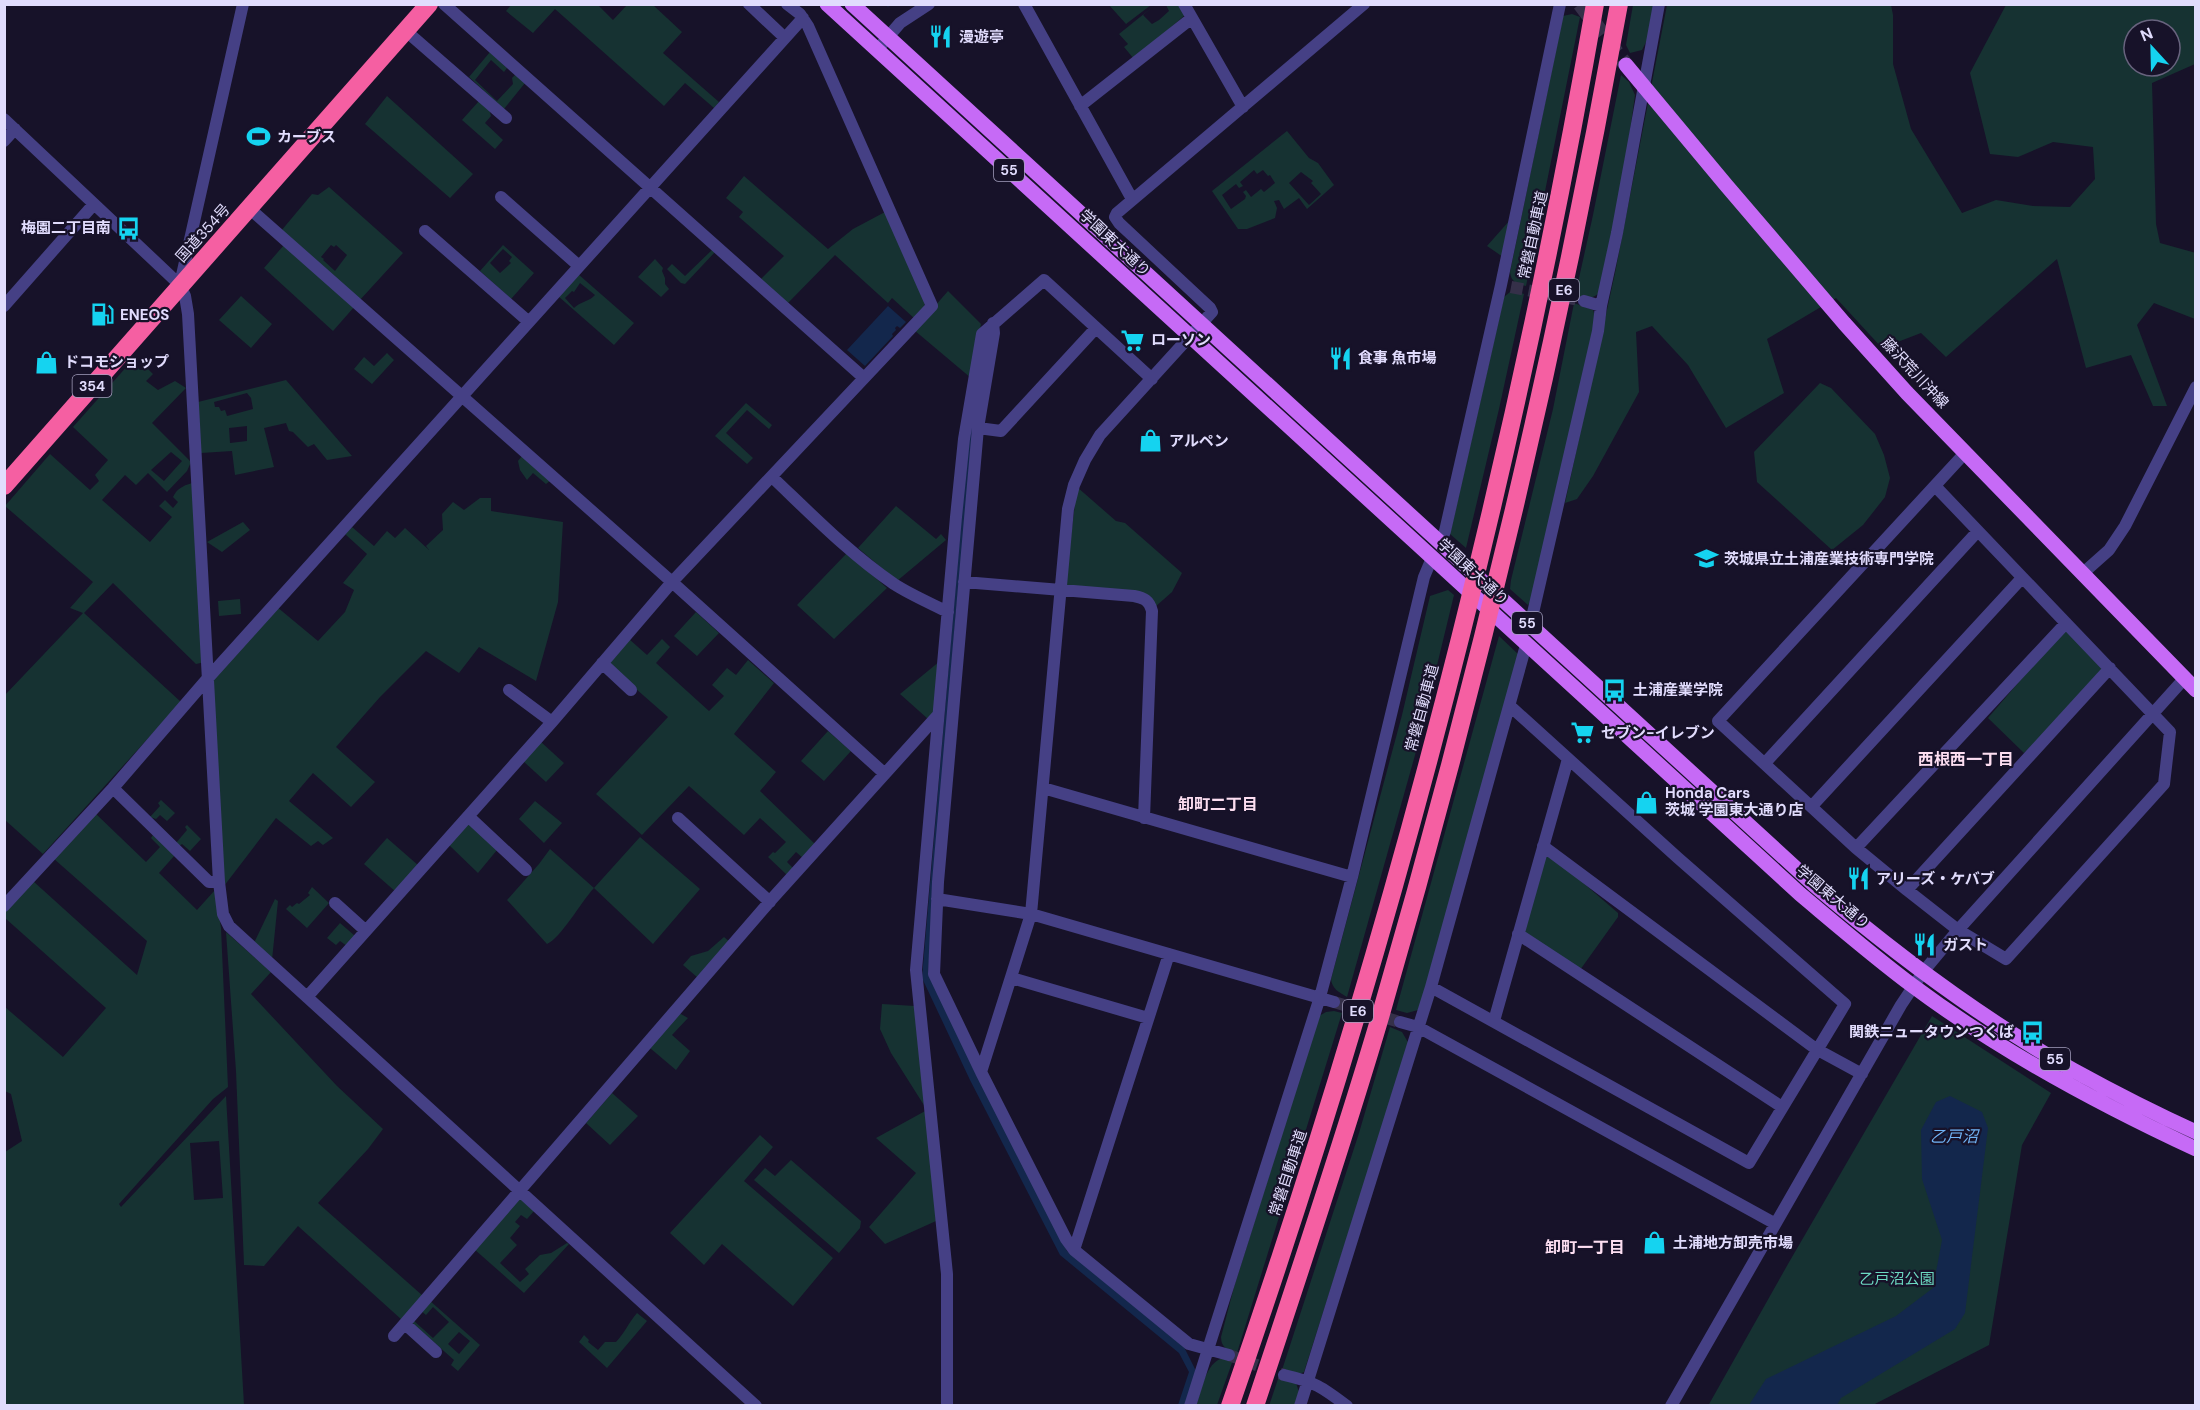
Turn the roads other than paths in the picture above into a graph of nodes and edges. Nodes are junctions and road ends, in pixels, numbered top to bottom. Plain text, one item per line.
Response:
1 (243, 4) edge
2 (429, 4) edge
3 (444, 4) edge
4 (749, 4) edge
5 (786, 4) edge
6 (827, 4) edge
7 (852, 4) edge
8 (929, 4) edge
9 (1039, 4) edge
10 (1184, 4) edge
11 (1364, 4) edge
12 (1560, 4) edge
13 (1595, 4) edge
14 (1619, 4) edge
15 (1659, 4) edge
16 (1026, 9) edge
17 (803, 18) junction
18 (1192, 18) junction
19 (406, 31) junction
20 (784, 37) junction
21 (888, 37) junction
22 (877, 50) junction
23 (1626, 65) tunnel mouth
24 (1643, 85) junction
25 (1080, 106) junction
26 (1243, 107) junction
27 (506, 118) dead end
28 (4, 119) edge
29 (15, 129) junction
30 (4, 141) edge
31 (649, 188) junction
32 (501, 197) dead end
33 (1132, 199) junction
34 (94, 204) junction
35 (249, 208) junction
36 (425, 231) dead end
37 (579, 266) junction
38 (180, 285) junction
39 (1584, 301) tunnel mouth
40 (4, 306) edge
41 (1601, 306) junction
42 (529, 322) junction
43 (993, 323) junction
44 (1202, 324) junction
45 (1096, 328) junction
46 (1190, 336) junction
47 (864, 378) junction
48 (1152, 379) junction
49 (2196, 387) edge
50 (462, 397) junction
51 (1312, 426) junction
52 (978, 428) junction
53 (1300, 439) junction
54 (1965, 453) junction
55 (7, 477) edge
56 (772, 477) junction
57 (1935, 486) junction
58 (1978, 531) junction
59 (1440, 544) junction
60 (1432, 558) junction
61 (2082, 574) junction
62 (2022, 578) junction
63 (672, 582) junction
64 (964, 582) junction
65 (1060, 589) junction
66 (948, 612) junction
67 (2066, 623) junction
68 (1530, 626) junction
69 (1526, 645) junction
70 (602, 663) junction
71 (2110, 669) junction
72 (208, 678) junction
73 (2190, 685) edge
74 (509, 690) dead end
75 (630, 690) dead end
76 (1510, 706) junction
77 (2153, 714) junction
78 (938, 715) junction
79 (552, 722) junction
80 (1568, 759) junction
81 (1766, 763) junction
82 (885, 774) junction
83 (113, 788) junction
84 (1043, 788) junction
85 (1812, 806) junction
86 (468, 816) junction
87 (678, 818) dead end
88 (1144, 818) junction
89 (1543, 846) junction
90 (1856, 848) junction
91 (526, 870) dead end
92 (1352, 877) junction
93 (219, 882) junction
94 (1907, 890) junction
95 (937, 899) junction
96 (770, 902) junction
97 (334, 903) dead end
98 (4, 906) edge
99 (1031, 914) junction
100 (1958, 930) junction
101 (366, 931) junction
102 (1518, 934) junction
103 (1169, 954) junction
104 (1923, 972) junction
105 (1012, 978) junction
106 (1913, 986) junction
107 (1431, 987) junction
108 (307, 997) junction
109 (1320, 997) junction
110 (1334, 1002) tunnel mouth
111 (1148, 1018) junction
112 (1494, 1021) junction
113 (1400, 1022) tunnel mouth
114 (1418, 1028) junction
115 (1816, 1049) junction
116 (981, 1072) junction
117 (1862, 1074) junction
118 (1782, 1107) junction
119 (2196, 1132) edge
120 (2196, 1149) edge
121 (520, 1191) junction
122 (1774, 1223) junction
123 (1074, 1250) junction
124 (405, 1324) junction
125 (394, 1336) dead end
126 (1209, 1350) junction
127 (436, 1352) dead end
128 (1230, 1355) tunnel mouth
129 (1284, 1375) tunnel mouth
130 (1309, 1380) junction
131 (756, 1406) edge
132 (947, 1406) edge
133 (1190, 1406) edge
134 (1230, 1406) edge
135 (1255, 1406) edge
136 (1300, 1406) edge
137 (1347, 1406) edge
138 (1671, 1406) edge

1 - 38 street
2 - 19 highway, 国道354号 / 354
3 - 31 street
4 - 20 street
5 - 17 street
6 - 22 main road, 学園東大通り / 55
7 - 21 main road, 学園東大通り / 55
8 - 21 street
9 - 16 street
10 - 18 street
11 - 26 street
12 - 59 street
13 - 134 highway, 常磐自動車道 / E6
14 - 135 highway, E6
15 - 24 street
16 - 25 street
17 - 20 street
17 - 47 street
18 - 25 street
18 - 26 street
19 - 27 street
19 - 35 highway, 国道354号 / 354
20 - 31 street
21 - 22 street
21 - 44 main road, 学園東大通り / 55
22 - 46 main road, 学園東大通り / 55
23 - 24 main road, 藤沢荒川沖線
24 - 41 street
24 - 54 main road, 藤沢荒川沖線
25 - 33 street
26 - 33 street
28 - 29 street
29 - 30 street
29 - 34 street
31 - 37 street
31 - 47 street
32 - 37 street
33 - 44 street
34 - 38 street
34 - 40 street
35 - 38 highway, 国道354号 / 354
35 - 50 street
36 - 42 street
37 - 42 street
38 - 55 highway, 国道354号 / 354
38 - 72 street
39 - 41 street
41 - 68 street
42 - 50 street
43 - 45 street
43 - 52 street
43 - 66 street
44 - 46 street
44 - 51 main road, 学園東大通り / 55
45 - 48 street
45 - 52 street
46 - 48 street
46 - 53 main road, 学園東大通り / 55
47 - 56 street
48 - 65 street
49 - 61 street
50 - 63 street
50 - 72 street
51 - 53 street
51 - 59 main road, 学園東大通り / 55
52 - 64 street
53 - 60 main road, 学園東大通り / 55
54 - 57 street
54 - 61 main road, 藤沢荒川沖線
56 - 63 street
56 - 66 street
57 - 58 street
57 - 81 street
58 - 62 street
58 - 81 street
59 - 68 main road, 学園東大通り / 55
60 - 69 main road, 学園東大通り / 55
60 - 92 street
61 - 73 main road, 藤沢荒川沖線
62 - 67 street
62 - 85 street
63 - 70 street
63 - 82 street
64 - 65 street
64 - 95 street
65 - 84 street
65 - 88 street
66 - 78 street
67 - 71 street
67 - 90 street
68 - 104 main road, 学園東大通り / 55
69 - 76 street
69 - 106 main road, 学園東大通り / 55
70 - 75 street
70 - 79 street
71 - 77 street
71 - 94 street
72 - 83 street
72 - 93 street
73 - 77 street
74 - 79 street
76 - 80 street
76 - 107 street
77 - 100 street
77 - 100 street
78 - 82 street
78 - 132 street
79 - 86 street
80 - 89 street
80 - 115 street
81 - 85 street
82 - 96 street
83 - 93 street
83 - 98 street
84 - 88 street
84 - 99 street
85 - 90 street
86 - 91 street
86 - 101 street
87 - 96 street
88 - 92 street
89 - 102 street
89 - 115 street
90 - 94 street
92 - 109 street
93 - 108 street
94 - 100 street
95 - 99 street
95 - 116 street
96 - 121 street
97 - 101 street
99 - 103 street
99 - 105 street
100 - 104 street
101 - 108 street
102 - 112 street
102 - 118 street
103 - 109 street
103 - 111 street
104 - 106 street
104 - 119 main road, 学園東大通り / 55
105 - 111 street
105 - 116 street
106 - 117 street
106 - 120 main road, 学園東大通り / 55
107 - 112 street
107 - 114 street
108 - 121 street
109 - 110 street
109 - 126 street
111 - 123 street
112 - 118 street
113 - 114 street
114 - 122 street
114 - 130 street
115 - 117 street
115 - 118 street
116 - 123 street
117 - 122 street
121 - 124 street
121 - 131 street
122 - 138 street
123 - 126 street
124 - 125 street
124 - 127 street
126 - 128 street
126 - 133 street
129 - 130 street
130 - 136 street
130 - 137 street

